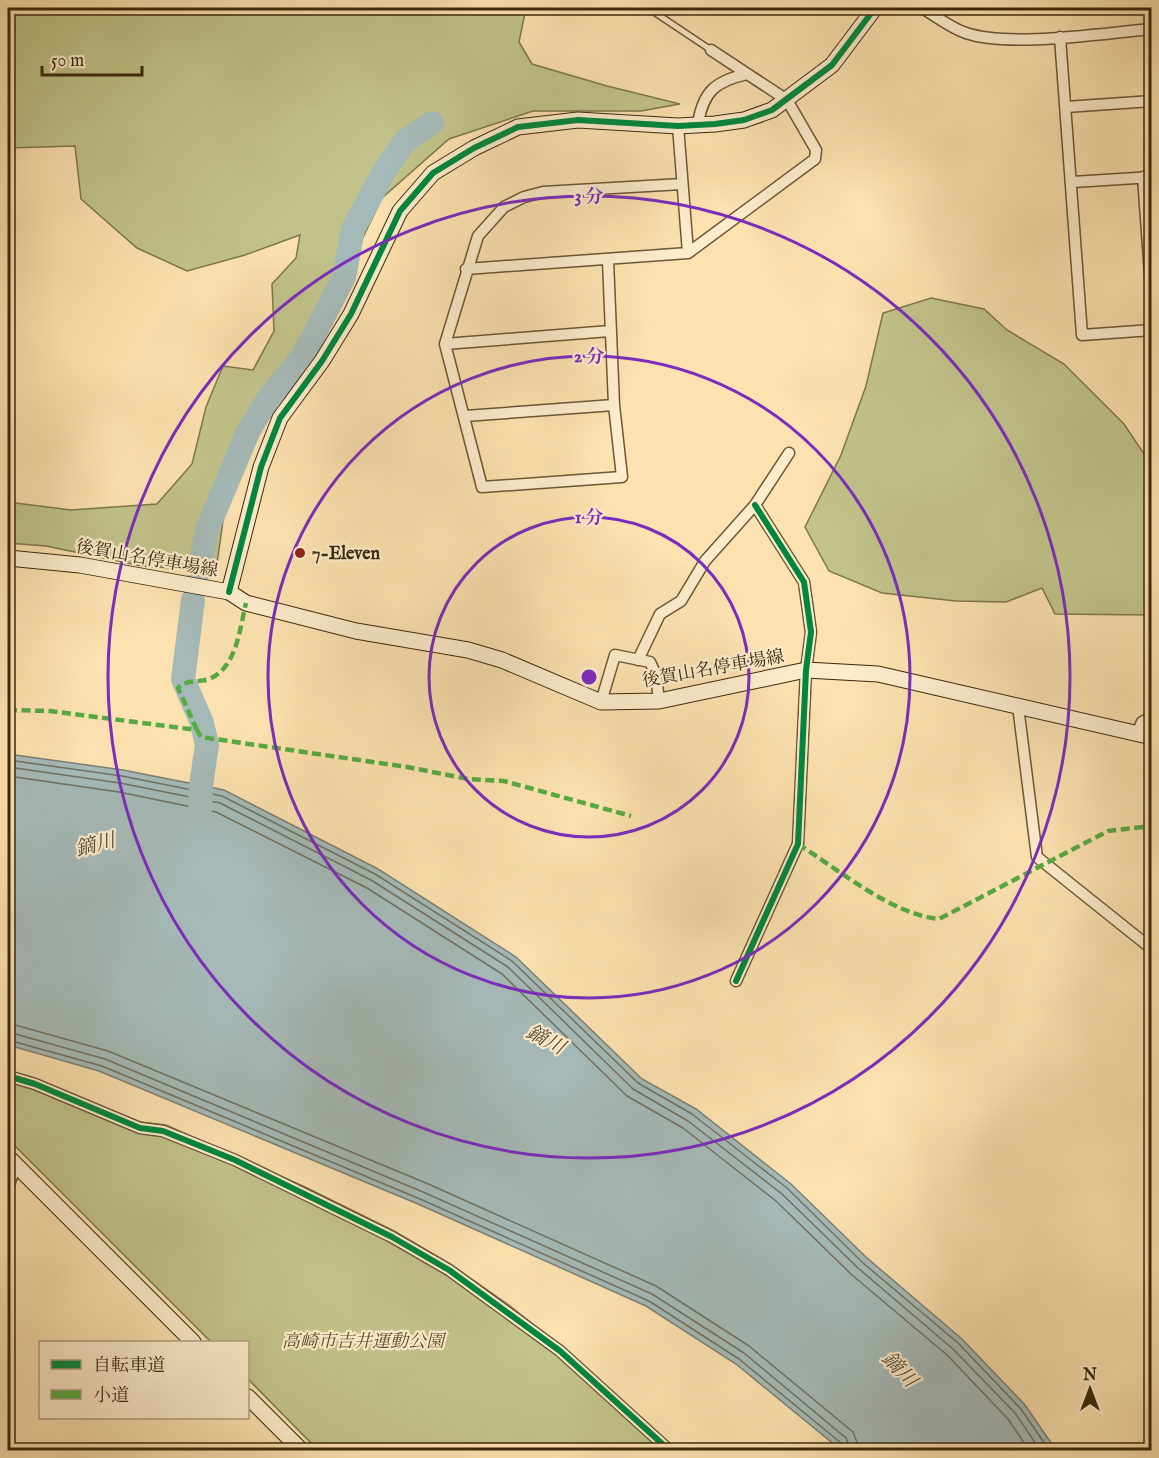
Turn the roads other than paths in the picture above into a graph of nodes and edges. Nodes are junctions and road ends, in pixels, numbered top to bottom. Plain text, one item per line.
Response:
1 (648, 8) edge
2 (875, 8) edge
3 (929, 9) edge
4 (1152, 29) edge
5 (1060, 37) junction
6 (711, 50) joint
7 (747, 74) junction
8 (787, 100) junction
9 (1152, 101) edge
10 (1066, 107) junction
11 (698, 124) junction
12 (678, 126) junction
13 (1147, 177) edge
14 (1073, 182) junction
15 (682, 184) junction
16 (688, 253) junction
17 (608, 261) junction
18 (466, 269) junction
19 (1152, 302) edge
20 (1152, 330) edge
21 (610, 331) junction
22 (445, 344) junction
23 (614, 405) junction
24 (465, 416) junction
25 (789, 453) dead end
26 (755, 505) junction
27 (8, 558) edge
28 (229, 592) junction
29 (638, 660) junction
30 (806, 670) junction
31 (659, 701) junction
32 (601, 702) junction
33 (1018, 706) junction
34 (1152, 717) edge
35 (1144, 735) edge
36 (1152, 948) edge
37 (736, 981) dead end
38 (8, 1076) edge
39 (12, 1161) edge
40 (8, 1188) edge
41 (192, 1341) edge
42 (249, 1398) edge
43 (301, 1450) edge
44 (669, 1450) edge

1 - 6 lane
2 - 8 street
3 - 5 street
4 - 5 street
5 - 10 street
6 - 7 street
7 - 8 street
7 - 11 street
8 - 11 street
8 - 16 street
9 - 10 street
10 - 14 street
11 - 12 street
12 - 15 street
12 - 28 street
13 - 14 street
13 - 19 street
14 - 20 street
15 - 16 street
15 - 18 street
16 - 17 street
17 - 18 street
17 - 21 street
18 - 22 street
21 - 22 street
21 - 23 street
22 - 24 street
23 - 24 street
23 - 24 street
25 - 26 street
26 - 29 street
26 - 30 street
27 - 28 street, 後賀山名停車場線
28 - 32 street, 後賀山名停車場線
29 - 31 street
29 - 32 street
30 - 31 street, 後賀山名停車場線
30 - 33 street, 後賀山名停車場線
30 - 37 street
31 - 32 street, 後賀山名停車場線
33 - 35 street, 後賀山名停車場線
33 - 36 street
34 - 35 street
38 - 44 street
39 - 40 street
39 - 41 street
42 - 43 street

